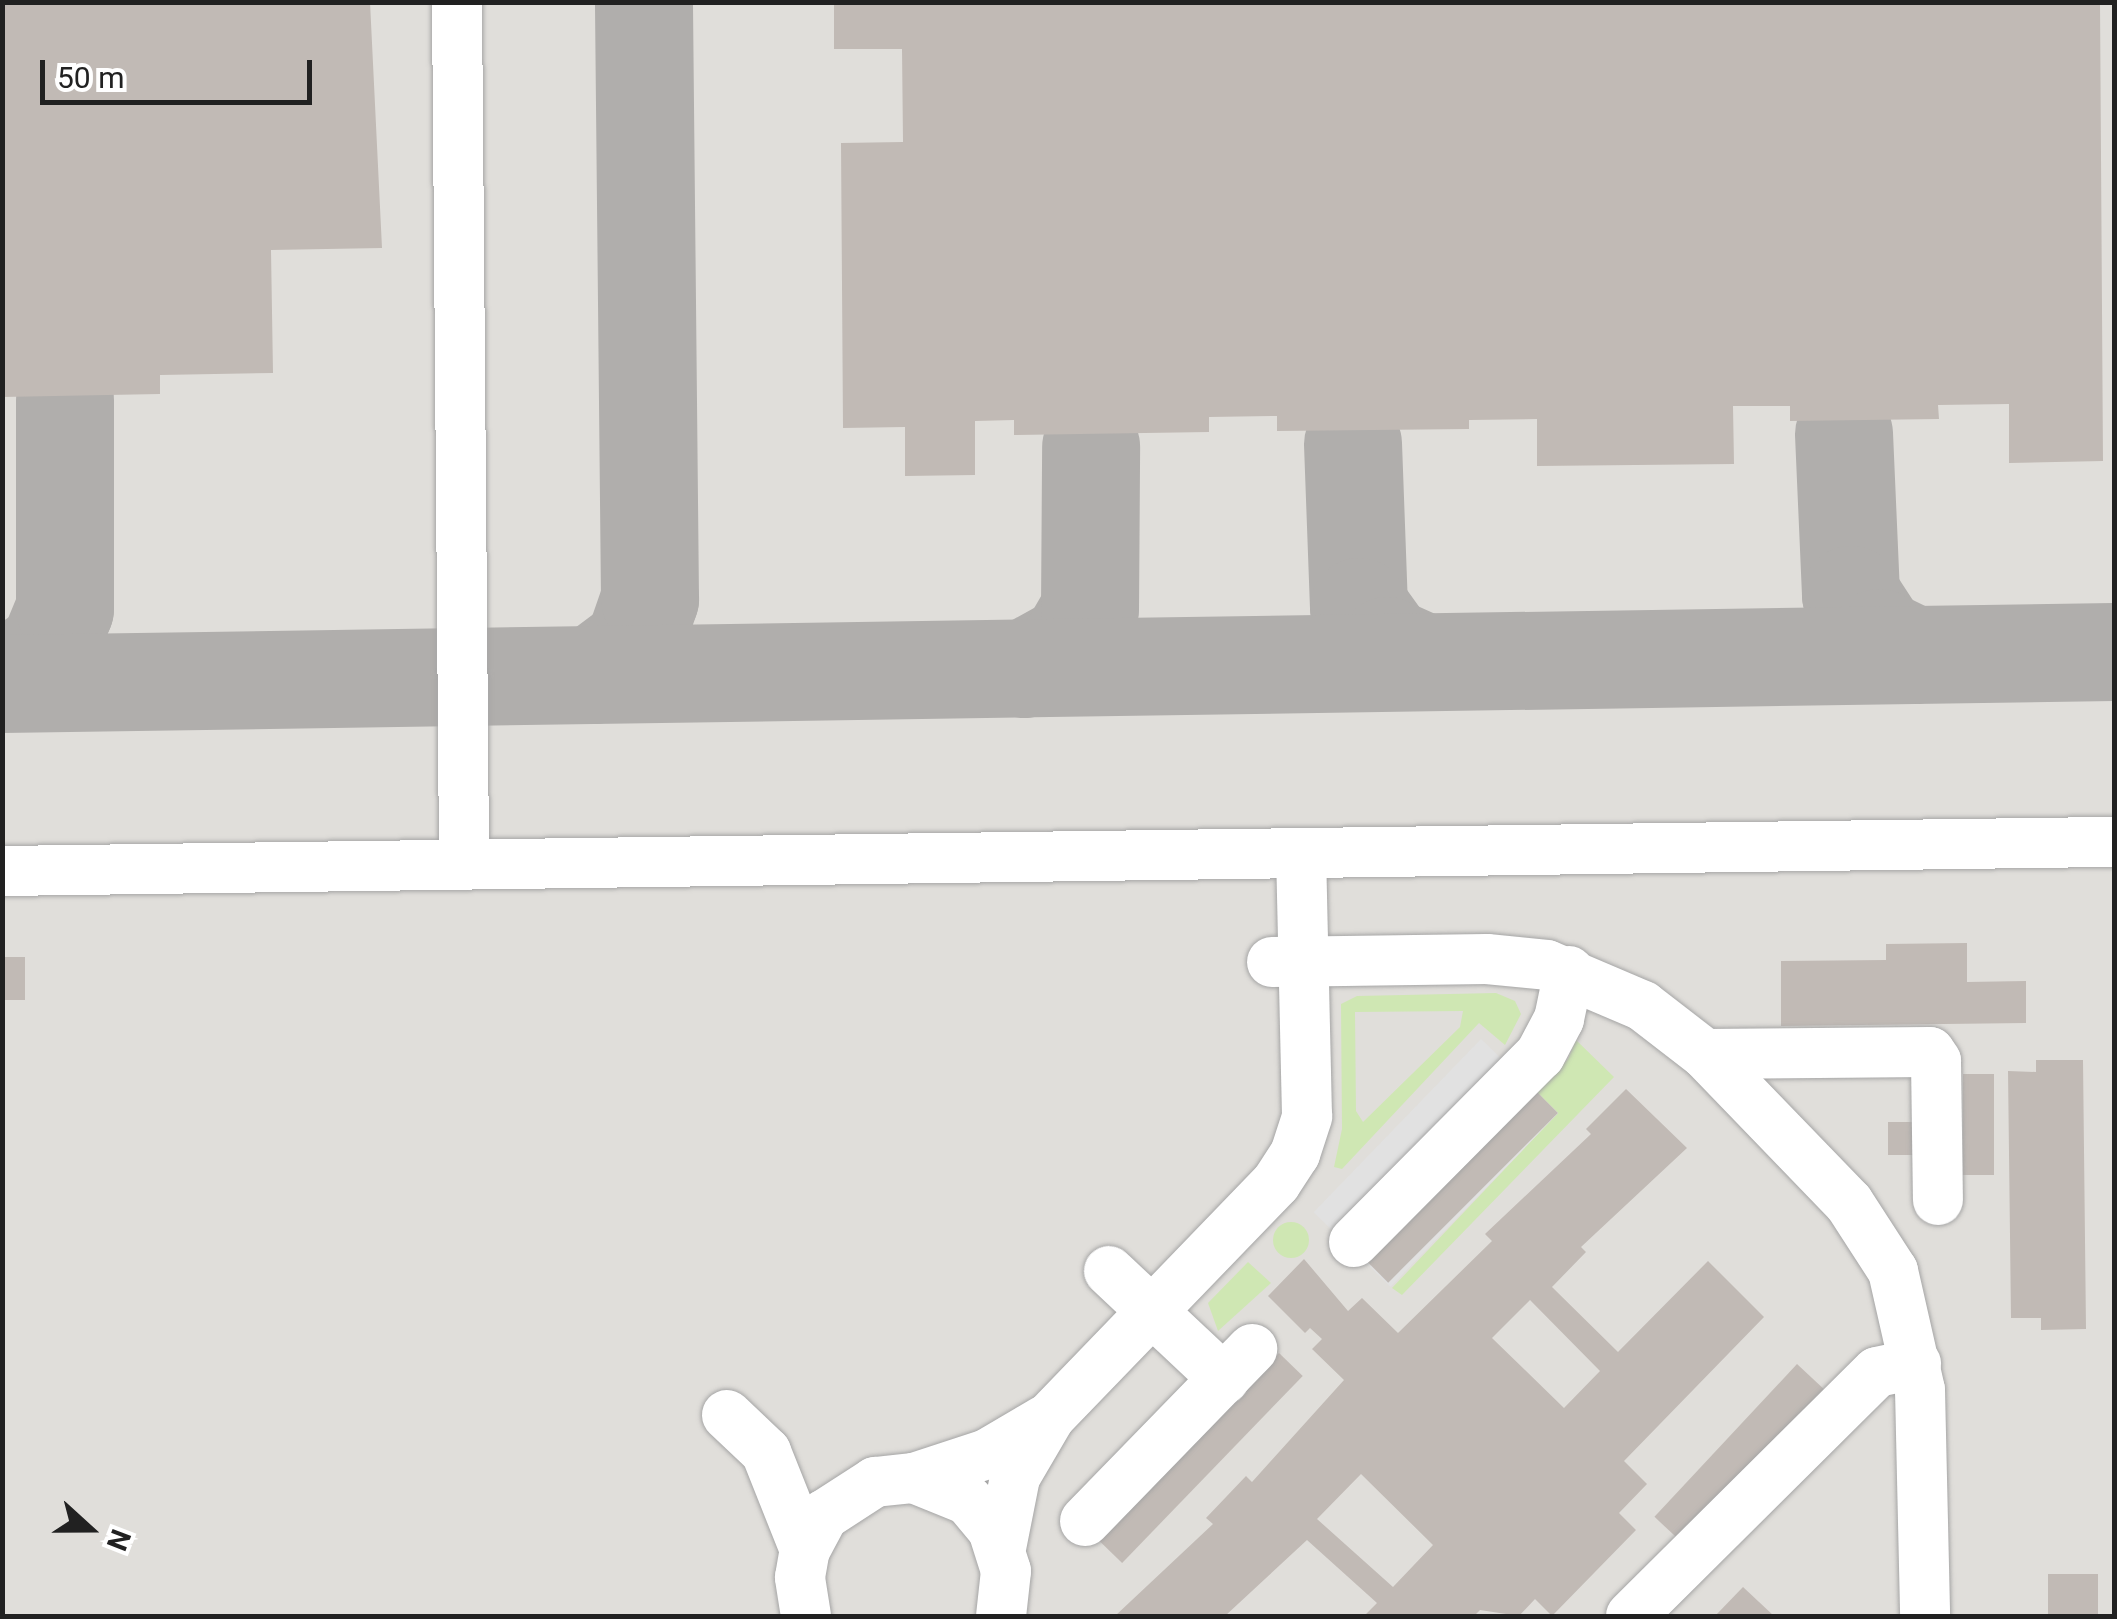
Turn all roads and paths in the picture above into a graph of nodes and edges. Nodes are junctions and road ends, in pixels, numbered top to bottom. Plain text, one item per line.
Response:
1 (457, 2) edge
2 (2114, 842) edge
3 (1301, 853) junction
4 (464, 864) junction
5 (2, 871) edge
6 (1287, 961) junction
7 (1569, 971) junction
8 (1705, 1054) junction
9 (1866, 1226) junction
10 (1354, 1242) dead end
11 (1110, 1271) dead end
12 (1152, 1311) junction
13 (1916, 1364) junction
14 (727, 1415) dead end
15 (1050, 1417) junction
16 (766, 1452) junction
17 (894, 1480) junction
18 (1085, 1520) dead end
19 (1002, 1548) junction
20 (805, 1550) junction
21 (806, 1616) edge
22 (1000, 1616) edge
23 (1631, 1616) edge
24 (1925, 1616) edge

1 - 4 lane
2 - 3 lane
3 - 4 lane
3 - 6 lane
4 - 5 lane
6 - 7 lane
6 - 12 lane
7 - 8 lane
7 - 10 lane
8 - 9 lane
8 - 9 lane
9 - 13 lane
11 - 12 lane
12 - 15 lane
12 - 18 lane
13 - 23 lane
13 - 24 lane
14 - 16 lane
15 - 17 lane
15 - 19 lane
16 - 17 lane
16 - 20 lane
17 - 19 lane
17 - 20 lane
19 - 22 lane
20 - 21 lane

